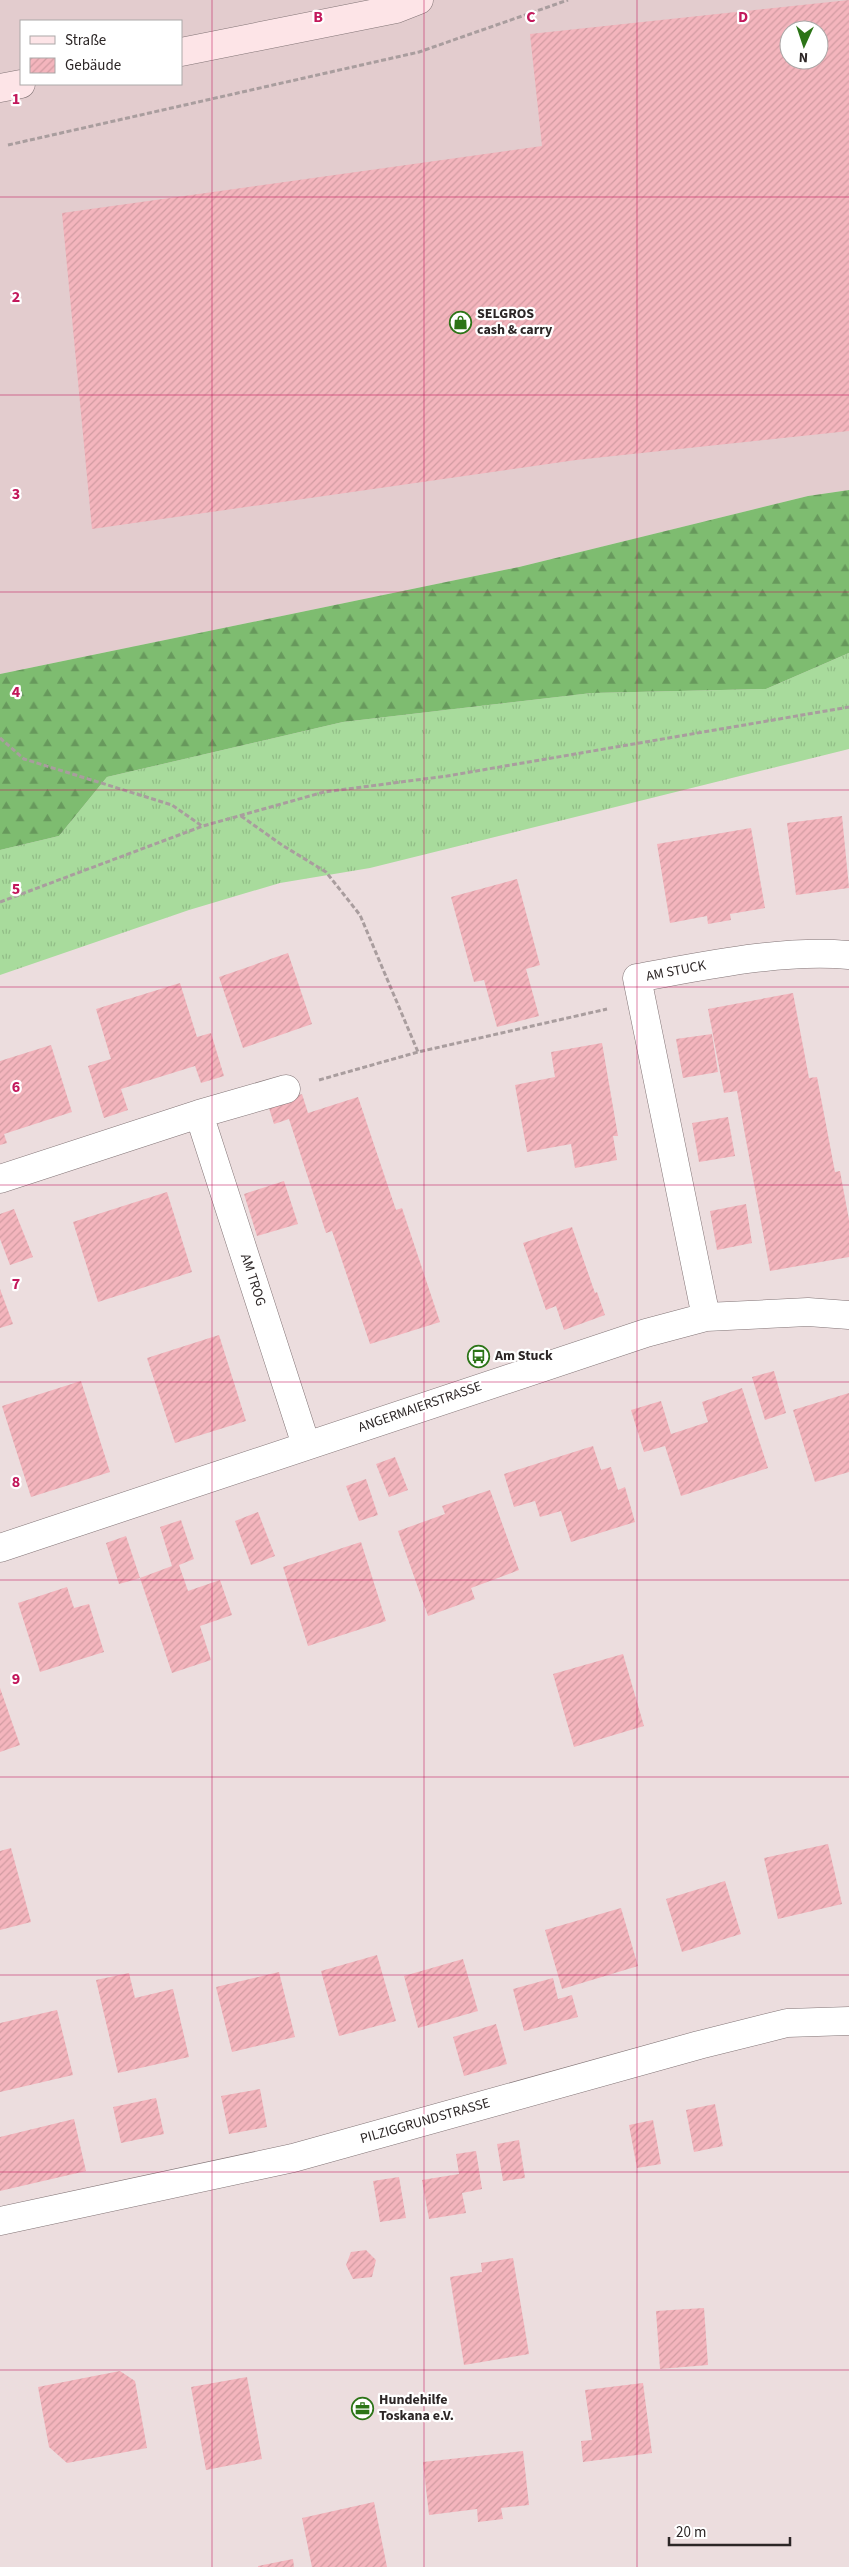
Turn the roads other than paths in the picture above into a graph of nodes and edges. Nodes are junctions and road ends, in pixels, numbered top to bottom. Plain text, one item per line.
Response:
1 (419, 0) edge
2 (182, 52) edge
3 (20, 84) edge
4 (0, 88) edge
5 (849, 955) edge
6 (286, 1090) road end
7 (199, 1114) junction
8 (0, 1179) edge
9 (849, 1315) edge
10 (706, 1317) junction
11 (306, 1446) junction
12 (0, 1548) edge
13 (849, 2021) edge
14 (0, 2221) edge

1 - 2 street
3 - 4 street
5 - 10 street, AM STUCK
6 - 7 street
7 - 8 street
7 - 11 street, AM TROG
9 - 10 street, ANGERMAIERSTRASSE
10 - 11 street, ANGERMAIERSTRASSE
11 - 12 street, ANGERMAIERSTRASSE
13 - 14 street, PILZIGGRUNDSTRASSE

